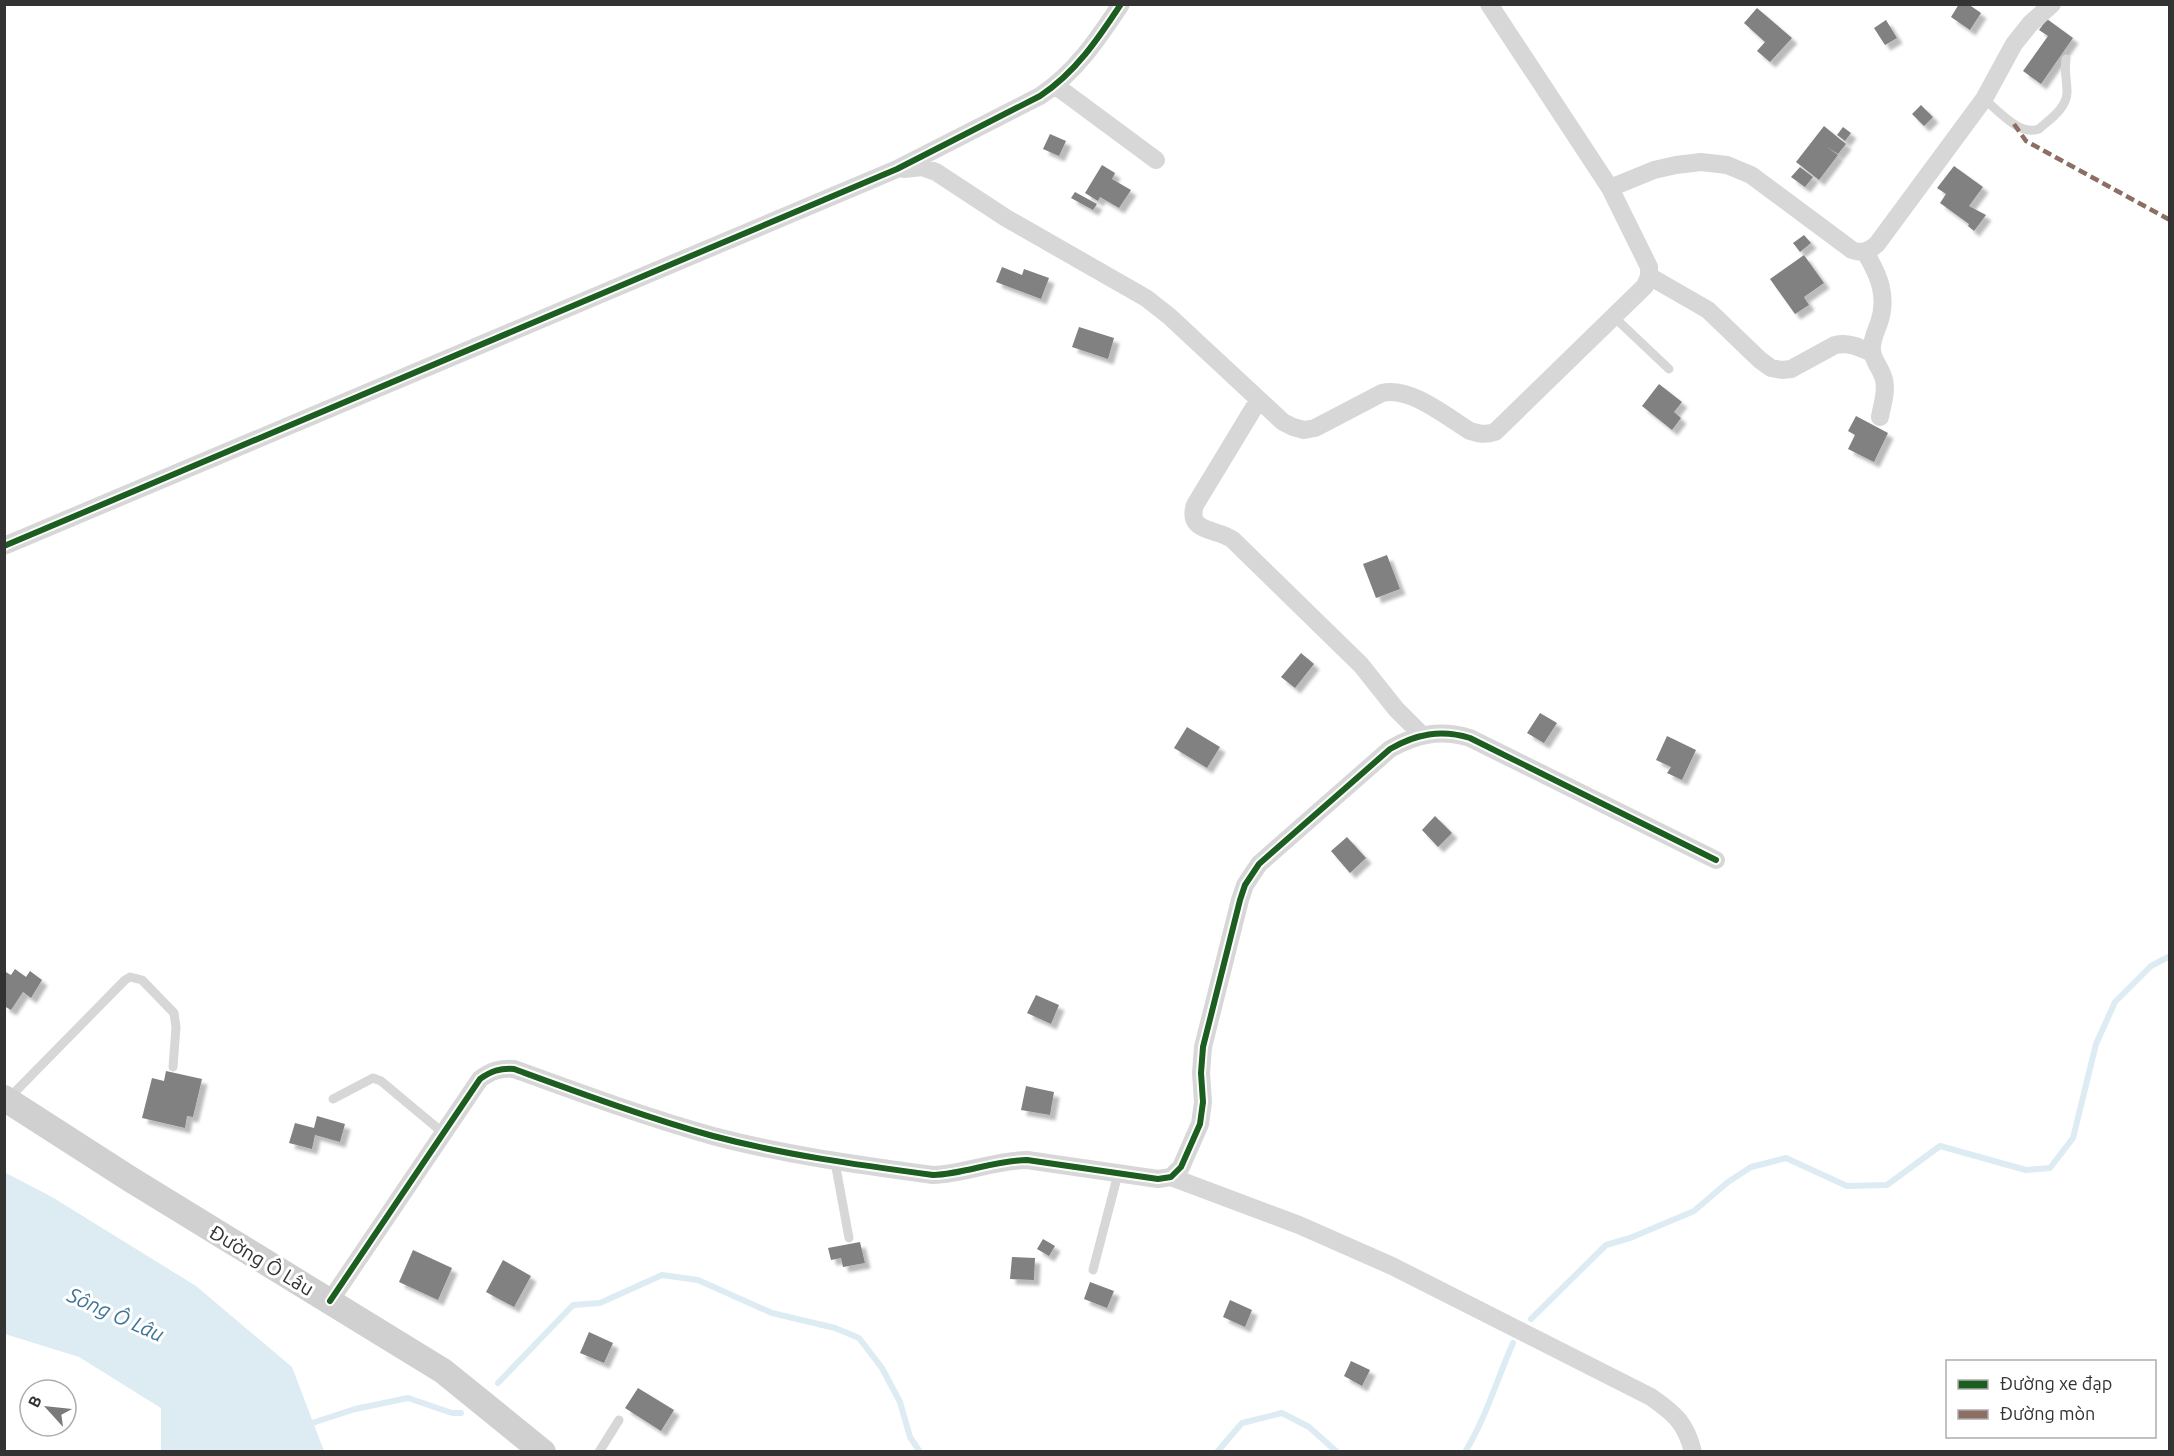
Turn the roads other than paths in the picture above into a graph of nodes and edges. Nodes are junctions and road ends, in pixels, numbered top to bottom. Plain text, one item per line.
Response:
1 (1121, 4) edge
2 (1489, 4) edge
3 (2052, 4) edge
4 (2066, 59) dead end
5 (1056, 86) junction
6 (1984, 99) junction
7 (1156, 160) dead end
8 (897, 169) junction
9 (1610, 188) junction
10 (1865, 252) junction
11 (1649, 276) junction
12 (1614, 317) junction
13 (1872, 353) junction
14 (1669, 369) dead end
15 (1258, 401) junction
16 (1880, 417) dead end
17 (4, 546) edge
18 (1422, 735) junction
19 (1716, 860) dead end
20 (173, 1067) dead end
21 (6, 1099) edge
22 (333, 1099) dead end
23 (442, 1132) junction
24 (835, 1162) junction
25 (1118, 1174) junction
26 (1171, 1177) junction
27 (849, 1238) dead end
28 (1093, 1270) dead end
29 (330, 1301) junction
30 (619, 1420) dead end
31 (543, 1452) edge
32 (598, 1452) edge
33 (1693, 1452) edge

1 - 5 street
2 - 9 street
3 - 6 street
4 - 6 lane
5 - 7 street
5 - 8 street
6 - 10 street
8 - 15 street
8 - 17 street
9 - 10 street
9 - 11 street
10 - 13 street
11 - 12 street
11 - 13 street
12 - 14 lane
12 - 15 street
13 - 16 street
15 - 18 street
18 - 19 street
18 - 26 street
20 - 21 lane
21 - 29 main road, Đường Ô Lâu
22 - 23 lane
23 - 24 street
23 - 29 street
24 - 25 street
24 - 27 lane
25 - 26 street
25 - 28 lane
26 - 33 street
29 - 31 main road, Đường Ô Lâu
30 - 32 lane

